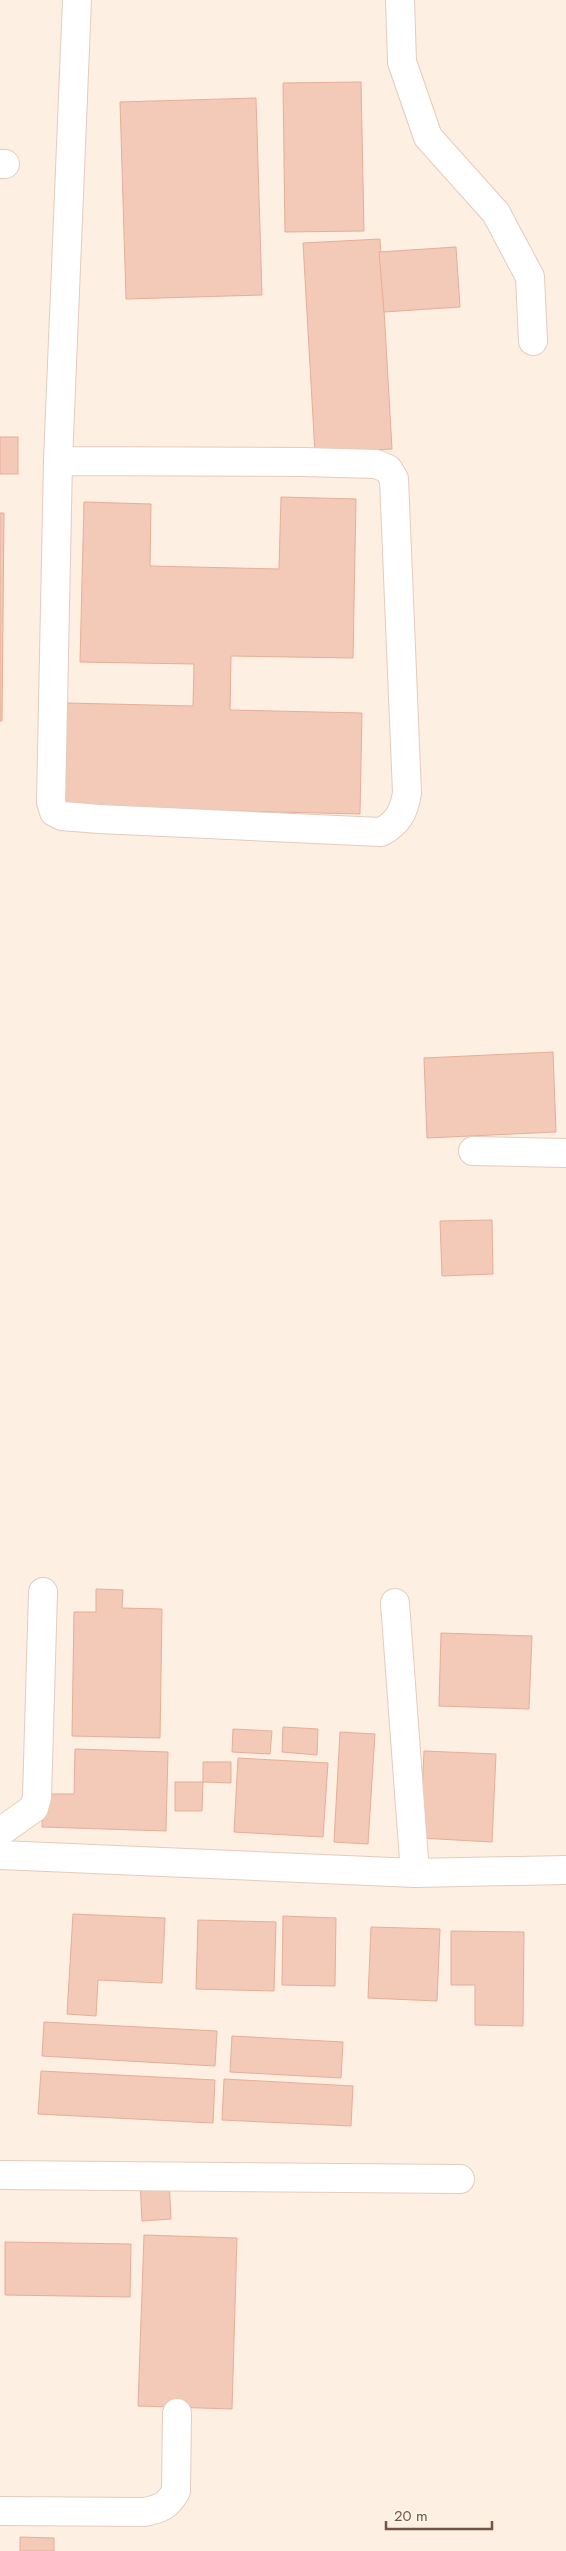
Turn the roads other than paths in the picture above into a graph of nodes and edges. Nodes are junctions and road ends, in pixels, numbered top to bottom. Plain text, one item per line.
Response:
1 (77, 0) edge
2 (400, 0) edge
3 (533, 341) dead end
4 (58, 461) junction
5 (473, 1151) dead end
6 (566, 1154) edge
7 (43, 1592) dead end
8 (394, 1603) dead end
9 (0, 1832) edge
10 (0, 1855) edge
11 (566, 1870) edge
12 (415, 1873) junction
13 (0, 2174) edge
14 (460, 2179) dead end
15 (177, 2413) dead end
16 (0, 2511) edge

1 - 4 street
2 - 3 street
4 - 4 street
5 - 6 street
7 - 9 street
8 - 12 street
10 - 12 street
11 - 12 street
13 - 14 street
15 - 16 street

